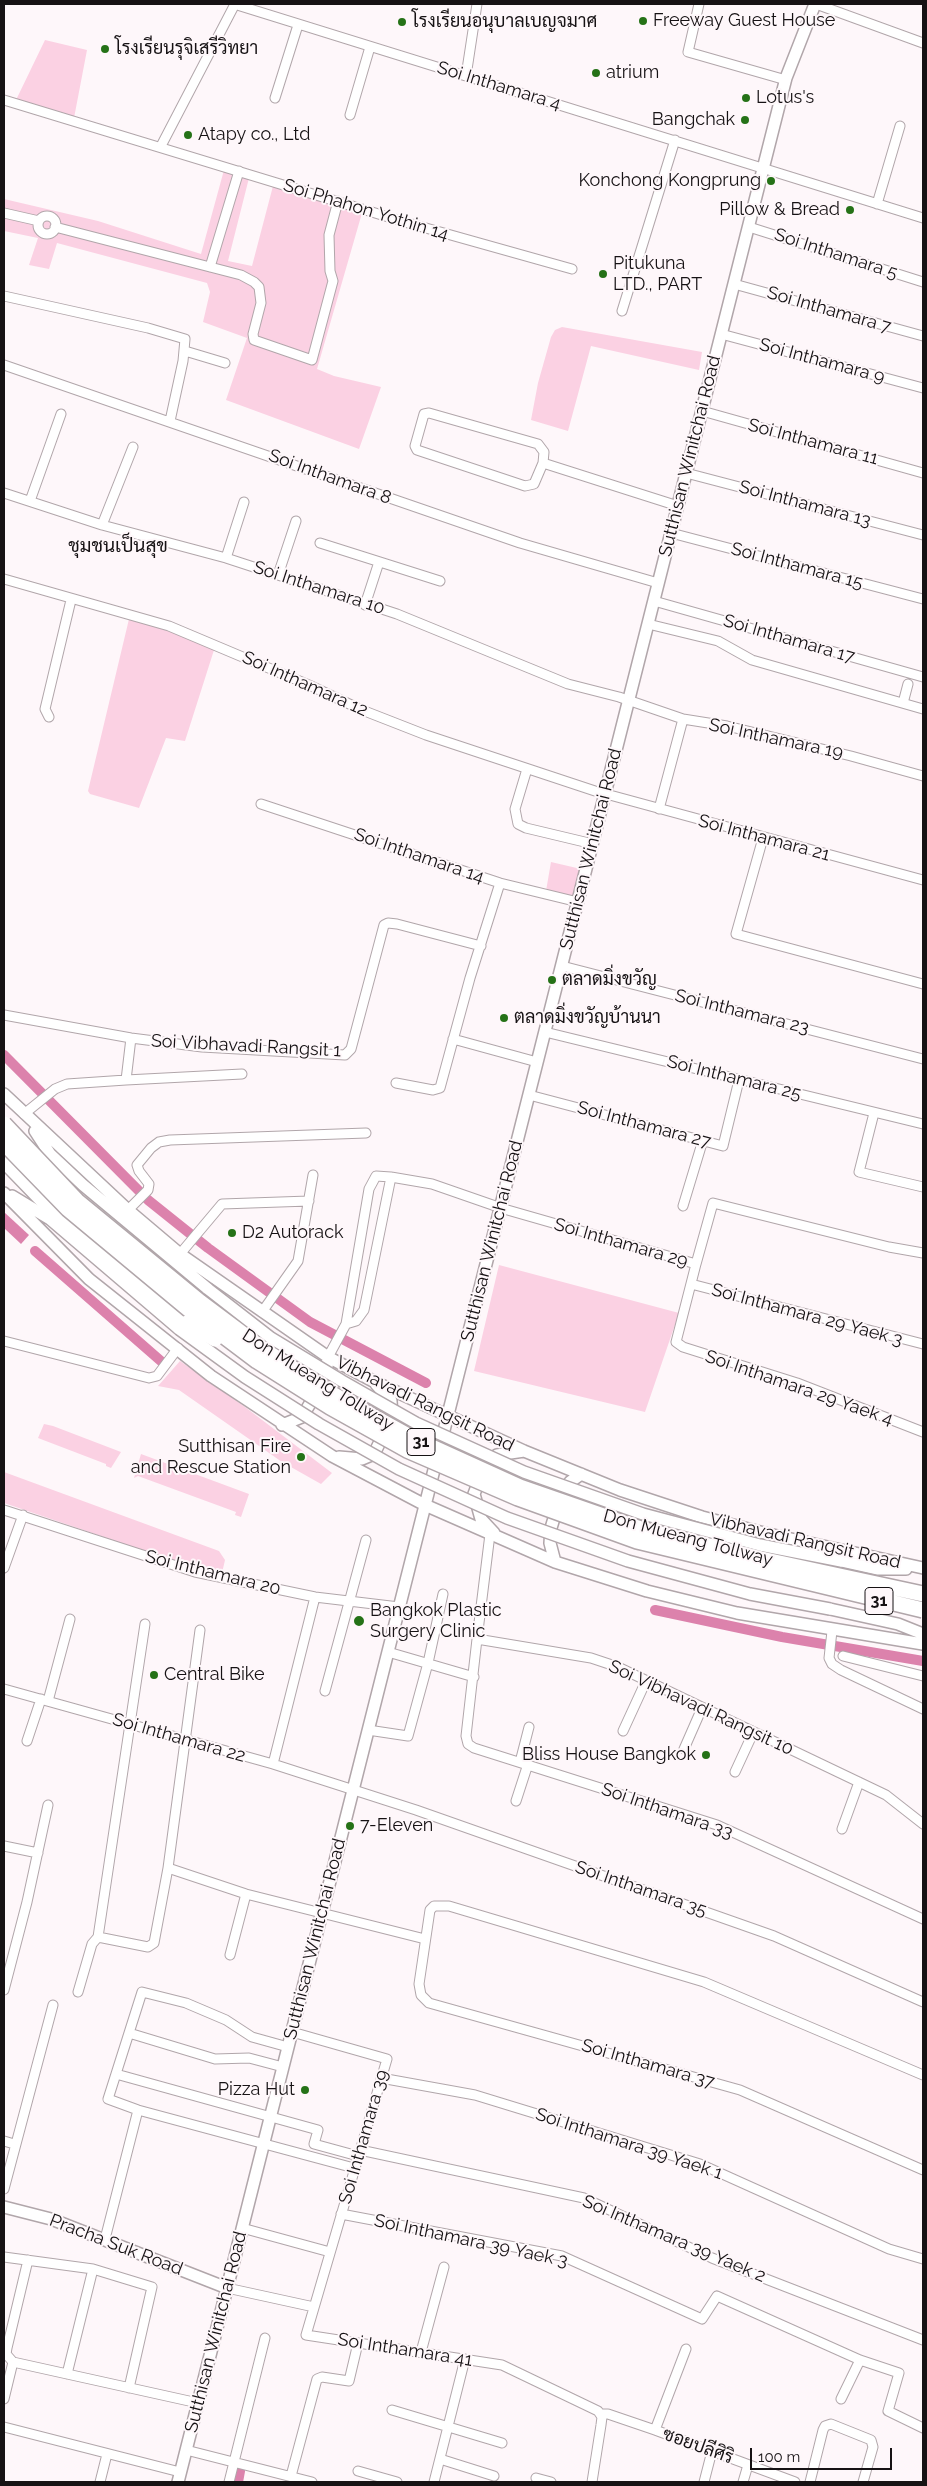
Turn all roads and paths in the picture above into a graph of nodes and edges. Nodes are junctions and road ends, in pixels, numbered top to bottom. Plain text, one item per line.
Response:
1 (234, 4) edge
2 (477, 4) edge
3 (699, 4) edge
4 (815, 4) edge
5 (298, 25) junction
6 (923, 43) edge
7 (370, 47) junction
8 (466, 76) junction
9 (786, 80) junction
10 (274, 98) dead end
11 (4, 100) edge
12 (350, 115) dead end
13 (900, 126) dead end
14 (675, 140) junction
15 (161, 146) junction
16 (764, 167) junction
17 (239, 172) junction
18 (338, 201) junction
19 (877, 204) junction
20 (4, 213) edge
21 (923, 218) edge
22 (749, 227) junction
23 (210, 267) junction
24 (572, 269) dead end
25 (923, 282) edge
26 (734, 284) junction
27 (4, 296) edge
28 (622, 311) dead end
29 (721, 334) junction
30 (923, 336) edge
31 (185, 351) junction
32 (225, 363) dead end
33 (4, 365) edge
34 (923, 388) edge
35 (702, 411) junction
36 (61, 414) dead end
37 (170, 421) junction
38 (133, 447) dead end
39 (543, 463) junction
40 (686, 473) junction
41 (923, 473) edge
42 (4, 493) edge
43 (30, 501) junction
44 (244, 502) dead end
45 (678, 506) junction
46 (296, 521) dead end
47 (102, 526) junction
48 (671, 533) junction
49 (923, 536) edge
50 (320, 543) dead end
51 (226, 558) junction
52 (379, 562) junction
53 (278, 575) junction
54 (4, 579) edge
55 (440, 581) dead end
56 (658, 582) junction
57 (923, 599) edge
58 (71, 600) junction
59 (654, 601) junction
60 (365, 605) junction
61 (648, 624) junction
62 (923, 677) edge
63 (908, 684) dead end
64 (629, 700) junction
65 (903, 703) junction
66 (923, 709) edge
67 (49, 717) dead end
68 (683, 719) junction
69 (527, 769) junction
70 (923, 776) edge
71 (605, 793) junction
72 (262, 804) dead end
73 (659, 809) junction
74 (764, 838) junction
75 (592, 844) junction
76 (923, 880) edge
77 (500, 883) junction
78 (578, 902) junction
79 (481, 946) junction
80 (562, 966) junction
81 (923, 984) edge
82 (4, 1015) edge
83 (545, 1032) junction
84 (131, 1038) junction
85 (453, 1039) junction
86 (923, 1059) edge
87 (537, 1062) junction
88 (242, 1074) dead end
89 (126, 1080) junction
90 (739, 1080) junction
91 (396, 1083) dead end
92 (4, 1094) edge
93 (529, 1095) junction
94 (874, 1113) junction
95 (25, 1115) junction
96 (4, 1124) edge
97 (923, 1124) edge
98 (4, 1130) edge
99 (366, 1133) dead end
100 (702, 1140) junction
101 (4, 1143) edge
102 (4, 1160) edge
103 (313, 1175) dead end
104 (391, 1177) junction
105 (923, 1187) edge
106 (4, 1192) edge
107 (309, 1201) junction
108 (683, 1206) dead end
109 (500, 1207) junction
110 (128, 1210) junction
111 (923, 1253) edge
112 (180, 1254) junction
113 (696, 1264) junction
114 (691, 1284) junction
115 (262, 1312) junction
116 (346, 1324) junction
117 (183, 1326) junction
118 (4, 1341) edge
119 (676, 1342) joint
120 (923, 1344) edge
121 (178, 1348) junction
122 (326, 1356) junction
123 (373, 1381) junction
124 (448, 1416) junction
125 (282, 1425) junction
126 (923, 1432) edge
127 (524, 1451) junction
128 (332, 1456) junction
129 (581, 1474) junction
130 (425, 1505) junction
131 (4, 1510) edge
132 (23, 1516) junction
133 (494, 1536) junction
134 (366, 1540) dead end
135 (555, 1562) junction
136 (4, 1568) edge
137 (923, 1569) edge
138 (836, 1584) junction
139 (923, 1593) edge
140 (443, 1594) dead end
141 (315, 1597) junction
142 (350, 1601) junction
143 (399, 1607) junction
144 (923, 1611) edge
145 (70, 1620) dead end
146 (145, 1624) dead end
147 (200, 1630) dead end
148 (832, 1634) junction
149 (923, 1634) edge
150 (477, 1639) junction
151 (923, 1644) edge
152 (388, 1652) junction
153 (843, 1656) dead end
154 (428, 1663) junction
155 (923, 1676) edge
156 (474, 1677) junction
157 (646, 1681) junction
158 (4, 1689) edge
159 (325, 1691) dead end
160 (44, 1700) junction
161 (702, 1708) junction
162 (923, 1708) edge
163 (131, 1724) junction
164 (529, 1727) dead end
165 (368, 1730) junction
166 (623, 1731) dead end
167 (753, 1733) junction
168 (186, 1740) junction
169 (27, 1741) dead end
170 (684, 1748) dead end
171 (524, 1763) junction
172 (273, 1764) junction
173 (735, 1772) dead end
174 (859, 1782) junction
175 (353, 1790) junction
176 (516, 1801) dead end
177 (48, 1805) dead end
178 (923, 1824) edge
179 (842, 1829) dead end
180 (4, 1846) edge
181 (38, 1853) junction
182 (168, 1868) junction
183 (246, 1894) junction
184 (322, 1914) junction
185 (923, 1919) edge
186 (98, 1937) junction
187 (425, 1939) junction
188 (230, 1956) dead end
189 (4, 1990) edge
190 (78, 1992) dead end
191 (923, 2002) edge
192 (53, 2005) dead end
193 (292, 2032) junction
194 (129, 2033) junction
195 (288, 2047) junction
196 (283, 2067) junction
197 (116, 2074) junction
198 (923, 2075) edge
199 (381, 2078) junction
200 (138, 2110) junction
201 (271, 2116) junction
202 (4, 2141) edge
203 (264, 2143) junction
204 (14, 2144) junction
205 (359, 2153) junction
206 (354, 2168) junction
207 (923, 2170) edge
208 (4, 2189) edge
209 (4, 2207) edge
210 (341, 2214) junction
211 (242, 2228) junction
212 (105, 2239) junction
213 (330, 2252) junction
214 (4, 2258) edge
215 (923, 2259) edge
216 (28, 2260) junction
217 (444, 2267) dead end
218 (93, 2269) junction
219 (227, 2288) junction
220 (314, 2307) junction
221 (265, 2338) dead end
222 (923, 2340) edge
223 (358, 2343) junction
224 (686, 2349) dead end
225 (421, 2352) junction
226 (465, 2359) junction
227 (860, 2360) junction
228 (13, 2362) junction
229 (67, 2374) junction
230 (129, 2388) junction
231 (4, 2399) edge
232 (841, 2399) dead end
233 (198, 2403) junction
234 (392, 2410) dead end
235 (600, 2414) junction
236 (4, 2427) edge
237 (448, 2427) junction
238 (923, 2428) edge
239 (655, 2430) junction
240 (502, 2443) dead end
241 (186, 2450) junction
242 (712, 2451) junction
243 (107, 2454) junction
244 (440, 2459) junction
245 (233, 2462) junction
246 (748, 2465) junction
247 (358, 2471) dead end
248 (291, 2476) junction
249 (494, 2476) dead end
250 (179, 2477) edge
251 (536, 2478) dead end
252 (100, 2482) edge
253 (229, 2482) edge
254 (312, 2482) edge
255 (396, 2482) edge
256 (434, 2482) edge
257 (551, 2482) edge
258 (592, 2482) edge
259 (704, 2482) edge
260 (743, 2482) edge
261 (795, 2482) edge
262 (810, 2482) edge
263 (863, 2482) edge

1 - 5 street, Soi Inthamara 4
1 - 15 street
2 - 8 street
3 - 9 street
4 - 6 street
4 - 9 main road, Sutthisan Winitchai Road
5 - 7 street, Soi Inthamara 4
5 - 10 street
7 - 8 street, Soi Inthamara 4
7 - 12 street
8 - 14 street, Soi Inthamara 4
9 - 16 main road, Sutthisan Winitchai Road
11 - 15 street, Soi Phahon Yothin 14
13 - 19 street
14 - 16 street, Soi Inthamara 4
14 - 28 street
15 - 17 street, Soi Phahon Yothin 14
16 - 19 street, Soi Inthamara 4
16 - 22 main road, Sutthisan Winitchai Road
17 - 18 street, Soi Phahon Yothin 14
17 - 23 street
18 - 23 street
18 - 24 street, Soi Phahon Yothin 14
19 - 21 street, Soi Inthamara 4
20 - 23 street
22 - 25 street, Soi Inthamara 5
22 - 26 main road, Sutthisan Winitchai Road
26 - 29 main road, Sutthisan Winitchai Road
26 - 30 street, Soi Inthamara 7
27 - 31 street
29 - 34 street, Soi Inthamara 9
29 - 35 main road, Sutthisan Winitchai Road
31 - 32 street
31 - 37 street
33 - 37 street, Soi Inthamara 8
35 - 40 main road, Sutthisan Winitchai Road
35 - 41 street, Soi Inthamara 11
36 - 43 street
37 - 56 street, Soi Inthamara 8
38 - 47 street
39 - 39 street
39 - 45 street
40 - 45 main road, Sutthisan Winitchai Road
40 - 49 street, Soi Inthamara 13
42 - 43 street, Soi Inthamara 10
43 - 47 street, Soi Inthamara 10
44 - 51 street
45 - 48 main road, Sutthisan Winitchai Road
46 - 53 street
47 - 51 street, Soi Inthamara 10
48 - 56 main road, Sutthisan Winitchai Road
48 - 57 street, Soi Inthamara 15
50 - 52 street
51 - 53 street, Soi Inthamara 10
52 - 55 street
52 - 60 street
53 - 60 street, Soi Inthamara 10
54 - 58 street, Soi Inthamara 12
56 - 59 main road, Sutthisan Winitchai Road
58 - 67 street
58 - 69 street, Soi Inthamara 12
59 - 61 main road, Sutthisan Winitchai Road
59 - 62 street, Soi Inthamara 17
60 - 64 street, Soi Inthamara 10
61 - 64 main road, Sutthisan Winitchai Road
61 - 65 street
63 - 65 street
64 - 68 street, Soi Inthamara 19
64 - 71 main road, Sutthisan Winitchai Road
65 - 66 street
68 - 70 street, Soi Inthamara 19
68 - 73 street
69 - 71 street, Soi Inthamara 12
69 - 75 street
71 - 73 street, Soi Inthamara 21
71 - 75 main road, Sutthisan Winitchai Road
72 - 77 street, Soi Inthamara 14
73 - 74 street, Soi Inthamara 21
74 - 76 street, Soi Inthamara 21
74 - 81 street
75 - 78 main road, Sutthisan Winitchai Road
77 - 78 street, Soi Inthamara 14
77 - 79 street
78 - 80 main road, Sutthisan Winitchai Road
79 - 84 street, Soi Vibhavadi Rangsit 1
79 - 85 street
80 - 83 main road, Sutthisan Winitchai Road
80 - 86 street, Soi Inthamara 23
82 - 84 street, Soi Vibhavadi Rangsit 1
83 - 87 main road, Sutthisan Winitchai Road
83 - 90 street, Soi Inthamara 25
84 - 89 street
85 - 87 street
85 - 91 street
87 - 93 main road, Sutthisan Winitchai Road
88 - 89 street
89 - 95 street
90 - 94 street, Soi Inthamara 25
90 - 100 street, Soi Inthamara 27
92 - 95 main road, Vibhavadi Rangsit Road / 31
93 - 100 street, Soi Inthamara 27
93 - 109 main road, Sutthisan Winitchai Road
94 - 97 street, Soi Inthamara 25
94 - 105 street
95 - 110 main road, Vibhavadi Rangsit Road / 31
95 - 137 main road, 31, bridge
96 - 139 highway, Don Mueang Tollway / 31, bridge
98 - 138 highway, Vibhavadi Rangsit Road / 31, bridge
99 - 110 street
100 - 108 street
101 - 144 highway, Don Mueang Tollway / 31, bridge
102 - 117 highway, Vibhavadi Rangsit Road / 31
103 - 107 street
104 - 109 street, Soi Inthamara 29
104 - 116 street
104 - 116 street
106 - 117 main road, 31
106 - 121 main road, 31
107 - 112 street
107 - 115 street
109 - 113 street, Soi Inthamara 29
109 - 124 main road, Sutthisan Winitchai Road
110 - 112 main road, Vibhavadi Rangsit Road / 31
111 - 113 street
112 - 115 main road, Vibhavadi Rangsit Road / 31
113 - 114 street, Soi Inthamara 29
114 - 119 street, Soi Inthamara 29
114 - 120 street, Soi Inthamara 29 Yaek 3
115 - 122 main road, Vibhavadi Rangsit Road / 31
116 - 122 street
117 - 138 highway, Vibhavadi Rangsit Road / 31, bridge
117 - 149 main road, 31, bridge
118 - 121 street
119 - 126 street, Soi Inthamara 29 Yaek 4
121 - 125 main road, 31
122 - 123 main road, Vibhavadi Rangsit Road / 31
122 - 125 main road
123 - 124 main road, Vibhavadi Rangsit Road / 31
123 - 128 main road
124 - 127 main road, Vibhavadi Rangsit Road / 31
124 - 130 main road, Sutthisan Winitchai Road
125 - 128 main road, 31
127 - 129 main road, Vibhavadi Rangsit Road / 31
127 - 133 main road
128 - 130 main road, 31
129 - 135 main road
129 - 137 main road, Vibhavadi Rangsit Road / 31
130 - 133 main road, 31
130 - 143 main road, Sutthisan Winitchai Road
131 - 132 street, Soi Inthamara 20
132 - 136 street
132 - 141 street, Soi Inthamara 20
133 - 135 main road, 31
133 - 150 street
134 - 142 street
135 - 148 main road, 31
138 - 139 highway, Vibhavadi Rangsit Road / 31
138 - 144 highway, Vibhavadi Rangsit Road / 31
140 - 154 street
141 - 142 street, Soi Inthamara 20
141 - 172 street
142 - 143 street, Soi Inthamara 20
142 - 159 street
143 - 152 main road, Sutthisan Winitchai Road
145 - 160 street
146 - 163 street
147 - 168 street
148 - 151 main road, 31
148 - 162 street
150 - 156 street, Soi Inthamara 33
150 - 157 street, Soi Vibhavadi Rangsit 10
152 - 154 street
152 - 165 main road, Sutthisan Winitchai Road
153 - 155 street
154 - 156 street
154 - 165 street
156 - 171 street, Soi Inthamara 33
157 - 161 street, Soi Vibhavadi Rangsit 10
157 - 166 street
158 - 160 street, Soi Inthamara 22
160 - 163 street, Soi Inthamara 22
160 - 169 street
161 - 167 street, Soi Vibhavadi Rangsit 10
161 - 170 street
163 - 168 street, Soi Inthamara 22
163 - 186 street
164 - 171 street
165 - 175 main road, Sutthisan Winitchai Road
167 - 173 street
167 - 174 street, Soi Vibhavadi Rangsit 10
168 - 172 street, Soi Inthamara 22
168 - 182 street
171 - 176 street
171 - 185 street, Soi Inthamara 33
172 - 175 street, Soi Inthamara 22
174 - 178 street, Soi Vibhavadi Rangsit 10
174 - 179 street
175 - 184 main road, Sutthisan Winitchai Road
175 - 191 street, Soi Inthamara 35
177 - 181 street
180 - 181 street
181 - 189 street
182 - 183 street
182 - 186 street
183 - 184 street
183 - 188 street
184 - 187 street
184 - 193 main road, Sutthisan Winitchai Road
186 - 190 street
187 - 198 street, Soi Inthamara 37
187 - 207 street, Soi Inthamara 37
192 - 204 street
193 - 195 main road, Sutthisan Winitchai Road
193 - 199 street, Soi Inthamara 39
194 - 195 street
194 - 196 street
194 - 197 street
195 - 196 main road, Sutthisan Winitchai Road
196 - 201 main road, Sutthisan Winitchai Road
197 - 200 street
197 - 201 street
199 - 205 street, Soi Inthamara 39
199 - 215 street, Soi Inthamara 39 Yaek 1
200 - 203 street
200 - 212 street
201 - 203 main road, Sutthisan Winitchai Road
201 - 205 street, Soi Inthamara 39 Yaek 2
202 - 204 street
203 - 206 street
203 - 211 main road, Sutthisan Winitchai Road
204 - 208 street
205 - 206 street, Soi Inthamara 39
205 - 222 street, Soi Inthamara 39 Yaek 2
206 - 210 street, Soi Inthamara 39
209 - 212 main road, Pracha Suk Road
210 - 213 street, Soi Inthamara 39
210 - 227 street, Soi Inthamara 39 Yaek 3
211 - 213 street
211 - 219 main road, Sutthisan Winitchai Road
212 - 219 main road, Pracha Suk Road
213 - 220 street, Soi Inthamara 41
214 - 216 street
216 - 218 street
216 - 228 street
217 - 225 street
218 - 229 street
218 - 230 street
219 - 220 street
219 - 233 main road, Sutthisan Winitchai Road
220 - 223 street, Soi Inthamara 41
221 - 245 street
223 - 225 street, Soi Inthamara 41
223 - 248 street
224 - 239 street
225 - 226 street, Soi Inthamara 41
226 - 235 street, Soi Inthamara 41
226 - 237 street
227 - 232 street
227 - 238 street, Soi Inthamara 39 Yaek 3
228 - 229 street
228 - 231 street
229 - 230 street
230 - 233 street
233 - 241 main road, Sutthisan Winitchai Road
234 - 237 street
235 - 239 street, ซอยปลีศิริ
235 - 258 street
236 - 243 street
237 - 240 street
237 - 244 street
239 - 242 street, ซอยปลีศิริ
241 - 245 street
241 - 250 main road, Sutthisan Winitchai Road
242 - 246 street, ซอยปลีศิริ
242 - 259 street
243 - 250 street
243 - 252 street
244 - 249 street
244 - 256 street
245 - 248 street
245 - 253 street
246 - 260 street
246 - 261 street, ซอยปลีศิริ
247 - 255 street
248 - 254 street
251 - 257 street
262 - 263 street

